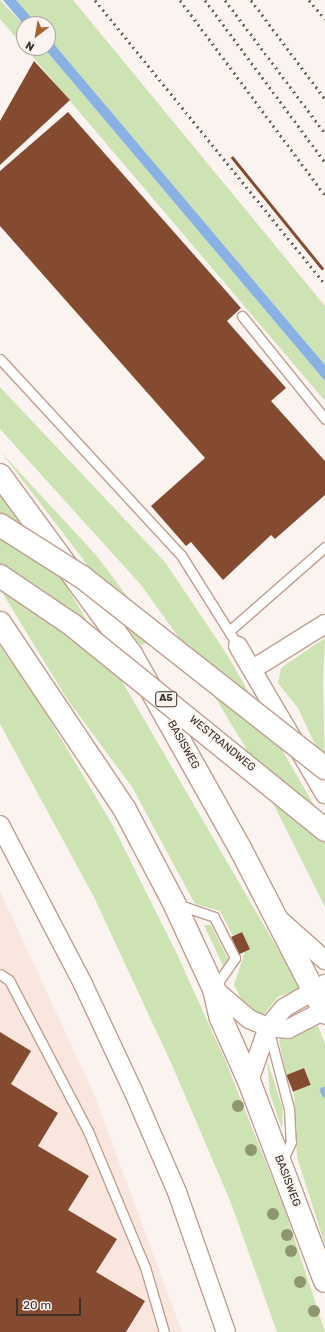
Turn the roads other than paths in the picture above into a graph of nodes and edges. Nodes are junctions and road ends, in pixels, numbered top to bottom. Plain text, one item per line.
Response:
1 (242, 316) dead end
2 (0, 359) edge
3 (325, 419) edge
4 (0, 475) edge
5 (0, 524) edge
6 (325, 547) edge
7 (0, 576) edge
8 (0, 623) edge
9 (325, 624) edge
10 (233, 639) junction
11 (253, 669) junction
12 (325, 768) edge
13 (325, 794) edge
14 (0, 825) edge
15 (325, 830) edge
16 (174, 903) junction
17 (274, 914) junction
18 (325, 960) edge
19 (0, 974) edge
20 (319, 987) edge
21 (214, 989) junction
22 (325, 1011) edge
23 (268, 1027) junction
24 (249, 1081) junction
25 (281, 1164) junction
26 (325, 1281) edge
27 (164, 1332) edge
28 (226, 1332) edge

1 - 3 lane
2 - 10 lane
4 - 17 main road, BASISWEG
5 - 12 main road, bridge
6 - 10 lane
7 - 15 main road, WESTRANDWEG / A5, bridge
8 - 16 main road, BASISWEG
9 - 11 street
10 - 11 street
11 - 13 street
14 - 28 street
16 - 21 main road, BASISWEG
16 - 21 lane
17 - 18 street
17 - 20 main road, BASISWEG
19 - 27 lane
20 - 22 main road, BASISWEG
20 - 23 street
21 - 23 street, BASISWEG
21 - 24 main road, BASISWEG
22 - 23 street, BASISWEG
23 - 24 street
23 - 25 lane
24 - 25 main road, BASISWEG
25 - 26 main road, BASISWEG

